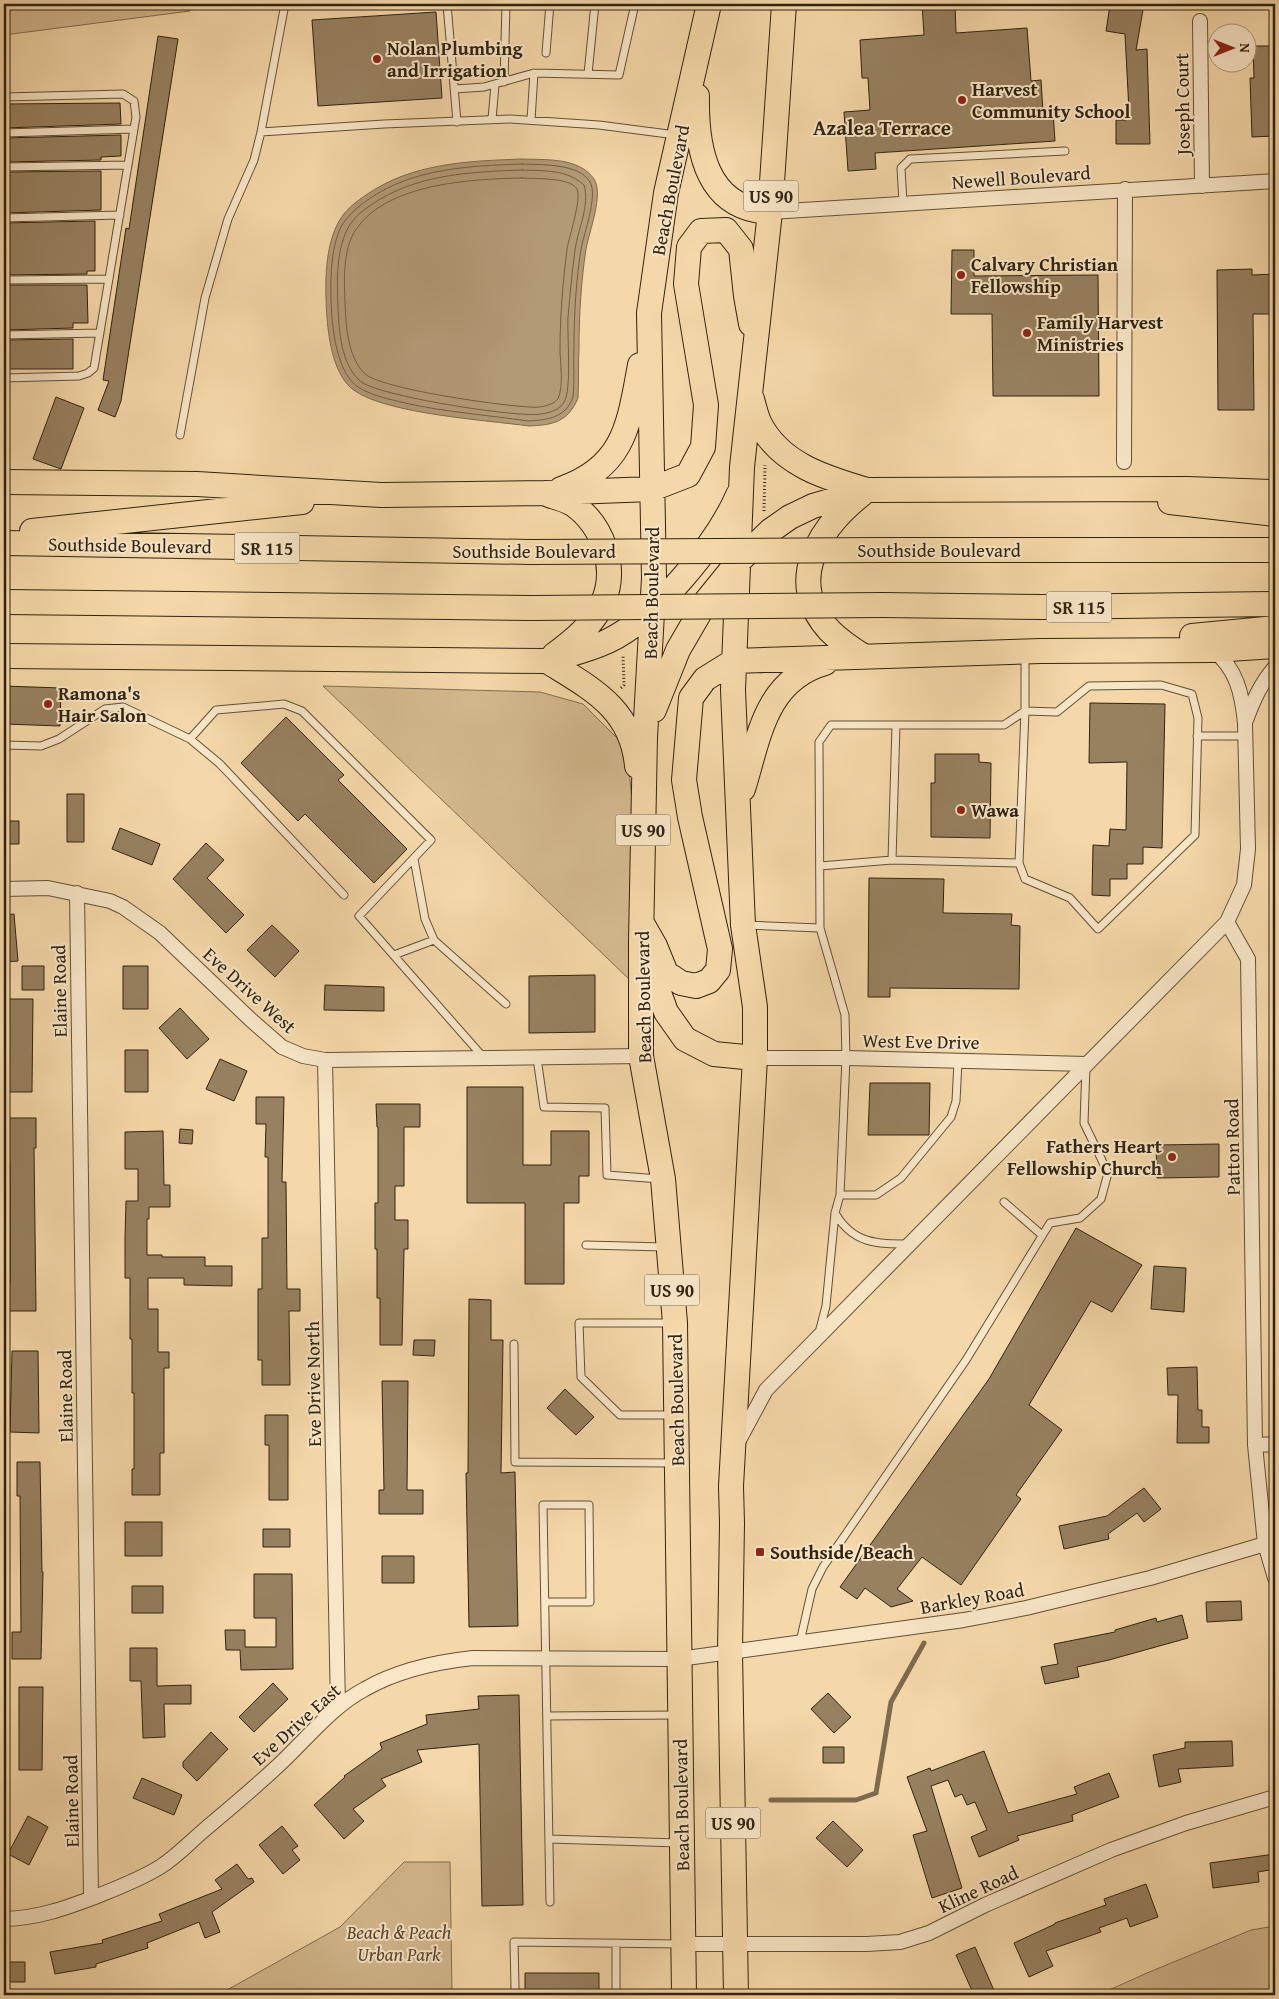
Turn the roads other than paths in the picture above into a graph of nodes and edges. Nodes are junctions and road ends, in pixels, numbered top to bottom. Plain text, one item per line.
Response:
1 (285, 4) edge
2 (447, 4) edge
3 (506, 4) edge
4 (550, 4) edge
5 (595, 4) edge
6 (635, 4) edge
7 (709, 4) edge
8 (784, 4) edge
9 (1200, 21) dead end
10 (699, 50) junction
11 (546, 53) dead end
12 (534, 73) junction
13 (588, 74) junction
14 (504, 82) junction
15 (495, 85) junction
16 (455, 89) junction
17 (4, 97) edge
18 (492, 119) junction
19 (532, 120) junction
20 (457, 122) junction
21 (134, 129) junction
22 (261, 132) junction
23 (4, 133) edge
24 (679, 135) junction
25 (1065, 151) dead end
26 (128, 165) junction
27 (4, 167) edge
28 (1275, 181) edge
29 (1202, 186) junction
30 (1125, 189) junction
31 (902, 203) junction
32 (770, 212) junction
33 (120, 215) junction
34 (4, 218) edge
35 (109, 279) junction
36 (4, 280) edge
37 (649, 313) junction
38 (100, 333) junction
39 (4, 335) edge
40 (756, 352) junction
41 (4, 378) edge
42 (751, 396) junction
43 (180, 436) dead end
44 (1124, 462) dead end
45 (4, 482) edge
46 (652, 489) junction
47 (741, 489) junction
48 (1062, 489) junction
49 (867, 490) junction
50 (1275, 492) edge
51 (545, 493) junction
52 (381, 495) junction
53 (1275, 514) edge
54 (4, 533) edge
55 (4, 543) edge
56 (1275, 550) edge
57 (737, 563) junction
58 (4, 602) edge
59 (1275, 604) edge
60 (653, 609) junction
61 (1275, 628) edge
62 (1275, 646) edge
63 (1213, 650) junction
64 (1033, 651) junction
65 (4, 656) edge
66 (863, 656) junction
67 (547, 660) junction
68 (734, 661) junction
69 (1275, 666) edge
70 (1025, 711) junction
71 (896, 725) junction
72 (1246, 730) junction
73 (1197, 736) junction
74 (645, 737) junction
75 (190, 739) junction
76 (4, 745) edge
77 (737, 810) junction
78 (643, 840) junction
79 (414, 858) junction
80 (892, 860) junction
81 (1019, 863) junction
82 (820, 866) junction
83 (4, 889) edge
84 (77, 893) junction
85 (344, 895) dead end
86 (1227, 922) junction
87 (744, 925) junction
88 (820, 928) junction
89 (641, 932) junction
90 (434, 940) junction
91 (394, 955) junction
92 (506, 1004) dead end
93 (641, 1056) junction
94 (484, 1058) junction
95 (537, 1058) junction
96 (755, 1058) junction
97 (846, 1058) junction
98 (325, 1060) junction
99 (958, 1061) junction
100 (1086, 1064) junction
101 (663, 1179) junction
102 (840, 1195) junction
103 (1004, 1202) dead end
104 (836, 1213) junction
105 (1042, 1235) junction
106 (912, 1244) junction
107 (586, 1245) dead end
108 (669, 1247) junction
109 (675, 1323) junction
110 (815, 1341) junction
111 (514, 1344) dead end
112 (676, 1415) junction
113 (1275, 1444) edge
114 (1255, 1445) junction
115 (732, 1454) junction
116 (676, 1463) junction
117 (1265, 1544) junction
118 (1275, 1578) edge
119 (545, 1602) junction
120 (800, 1642) junction
121 (730, 1652) junction
122 (547, 1659) junction
123 (679, 1660) junction
124 (338, 1708) junction
125 (680, 1715) junction
126 (547, 1716) junction
127 (1275, 1797) edge
128 (549, 1839) junction
129 (682, 1843) junction
130 (91, 1898) junction
131 (550, 1902) dead end
132 (4, 1919) edge
133 (616, 1943) junction
134 (684, 1944) junction
135 (735, 1944) junction
136 (515, 1989) dead end
137 (616, 1995) edge
138 (684, 1995) edge
139 (736, 1995) edge

1 - 22 lane
2 - 16 lane
3 - 14 lane
4 - 11 lane
5 - 13 lane
6 - 13 lane
7 - 10 highway, Beach Boulevard / US 90
8 - 32 highway, US 90
9 - 29 street, Joseph Court
10 - 24 highway, Beach Boulevard / US 90
10 - 32 highway
12 - 13 lane
12 - 14 lane
12 - 19 lane
14 - 15 lane
15 - 16 lane
15 - 18 lane
16 - 20 lane
17 - 21 lane
18 - 19 lane
18 - 20 lane
19 - 24 lane
20 - 22 lane
21 - 23 lane
21 - 26 lane
22 - 43 lane
24 - 37 highway, Beach Boulevard / US 90
25 - 31 lane
26 - 27 lane
26 - 33 lane
28 - 29 street, Newell Boulevard
29 - 30 street, Newell Boulevard
30 - 31 street, Newell Boulevard
30 - 44 street
31 - 32 street, Newell Boulevard
32 - 40 highway, US 90
33 - 34 lane
33 - 35 lane
35 - 36 lane
35 - 38 lane
37 - 46 highway, Beach Boulevard / US 90
37 - 51 highway
38 - 39 lane
38 - 41 lane
40 - 42 highway, US 90
40 - 46 highway
42 - 47 highway, US 90
42 - 49 highway
45 - 52 highway
46 - 51 highway
46 - 60 highway, Beach Boulevard / US 90
47 - 57 highway, US 90
47 - 60 highway
48 - 49 highway
48 - 50 highway
48 - 53 highway
49 - 57 highway
49 - 66 highway
51 - 52 highway
51 - 67 highway
52 - 54 highway
55 - 56 highway, Southside Boulevard / SR 115, bridge
57 - 68 highway, US 90
57 - 74 highway
58 - 59 highway, SR 115, bridge
60 - 67 highway
60 - 74 highway, Beach Boulevard / US 90
61 - 64 highway
62 - 63 highway
63 - 64 highway
63 - 72 street
64 - 66 highway
64 - 70 lane
65 - 67 highway
66 - 68 highway
66 - 77 highway
67 - 78 highway
68 - 77 highway, US 90
68 - 89 highway
69 - 72 street
70 - 71 lane
70 - 73 lane
70 - 81 lane
71 - 80 lane
71 - 82 lane
72 - 73 lane
72 - 86 street
73 - 81 lane
74 - 78 highway, Beach Boulevard / US 90
75 - 76 lane
75 - 79 lane
75 - 85 lane
77 - 87 highway, US 90
78 - 89 highway, Beach Boulevard / US 90
79 - 90 lane
79 - 91 lane
80 - 81 lane
80 - 82 lane
82 - 88 lane
83 - 84 street, Eve Drive West
84 - 98 street, Eve Drive West
84 - 130 street, Elaine Road
86 - 100 street
86 - 114 street, Patton Road
87 - 88 lane
87 - 96 highway, US 90
88 - 97 lane
89 - 93 highway, Beach Boulevard / US 90
89 - 96 highway
90 - 91 lane
90 - 92 lane
91 - 94 lane
93 - 95 street, Eve Drive West
93 - 101 highway, Beach Boulevard / US 90
94 - 95 street, Eve Drive West
94 - 98 street, Eve Drive West
95 - 101 lane
96 - 97 street, West Eve Drive
96 - 115 highway, US 90
97 - 99 street, West Eve Drive
97 - 102 lane
98 - 124 street, Eve Drive North
99 - 100 street, West Eve Drive
99 - 102 lane
100 - 105 lane
100 - 106 street
101 - 108 highway, Beach Boulevard / US 90
102 - 104 lane
103 - 105 lane
104 - 106 lane
104 - 110 lane
105 - 120 lane
106 - 110 street
107 - 108 lane
108 - 109 highway, Beach Boulevard / US 90
109 - 112 highway, Beach Boulevard / US 90
109 - 112 lane
110 - 115 street
111 - 116 lane
112 - 116 highway, Beach Boulevard / US 90
113 - 114 street
114 - 117 street, Patton Road
115 - 121 highway, US 90
116 - 123 highway, Beach Boulevard / US 90
117 - 118 street, Patton Road
117 - 120 street, Barkley Road
119 - 119 lane
119 - 122 lane
120 - 121 street, Barkley Road
121 - 123 street, Barkley Road
121 - 135 highway, US 90
122 - 123 street, Eve Drive East
122 - 124 street, Eve Drive East
122 - 126 lane
123 - 125 highway, Beach Boulevard / US 90
124 - 130 street, Eve Drive East
125 - 126 lane
125 - 129 highway, Beach Boulevard / US 90
126 - 128 lane
127 - 135 street, Kline Road
128 - 129 lane
128 - 131 lane
129 - 134 highway, Beach Boulevard / US 90
130 - 132 street, Eve Drive East
133 - 134 lane
133 - 136 lane
133 - 137 lane
134 - 135 street, Kline Road
134 - 138 highway, Beach Boulevard / US 90
135 - 139 highway, US 90

